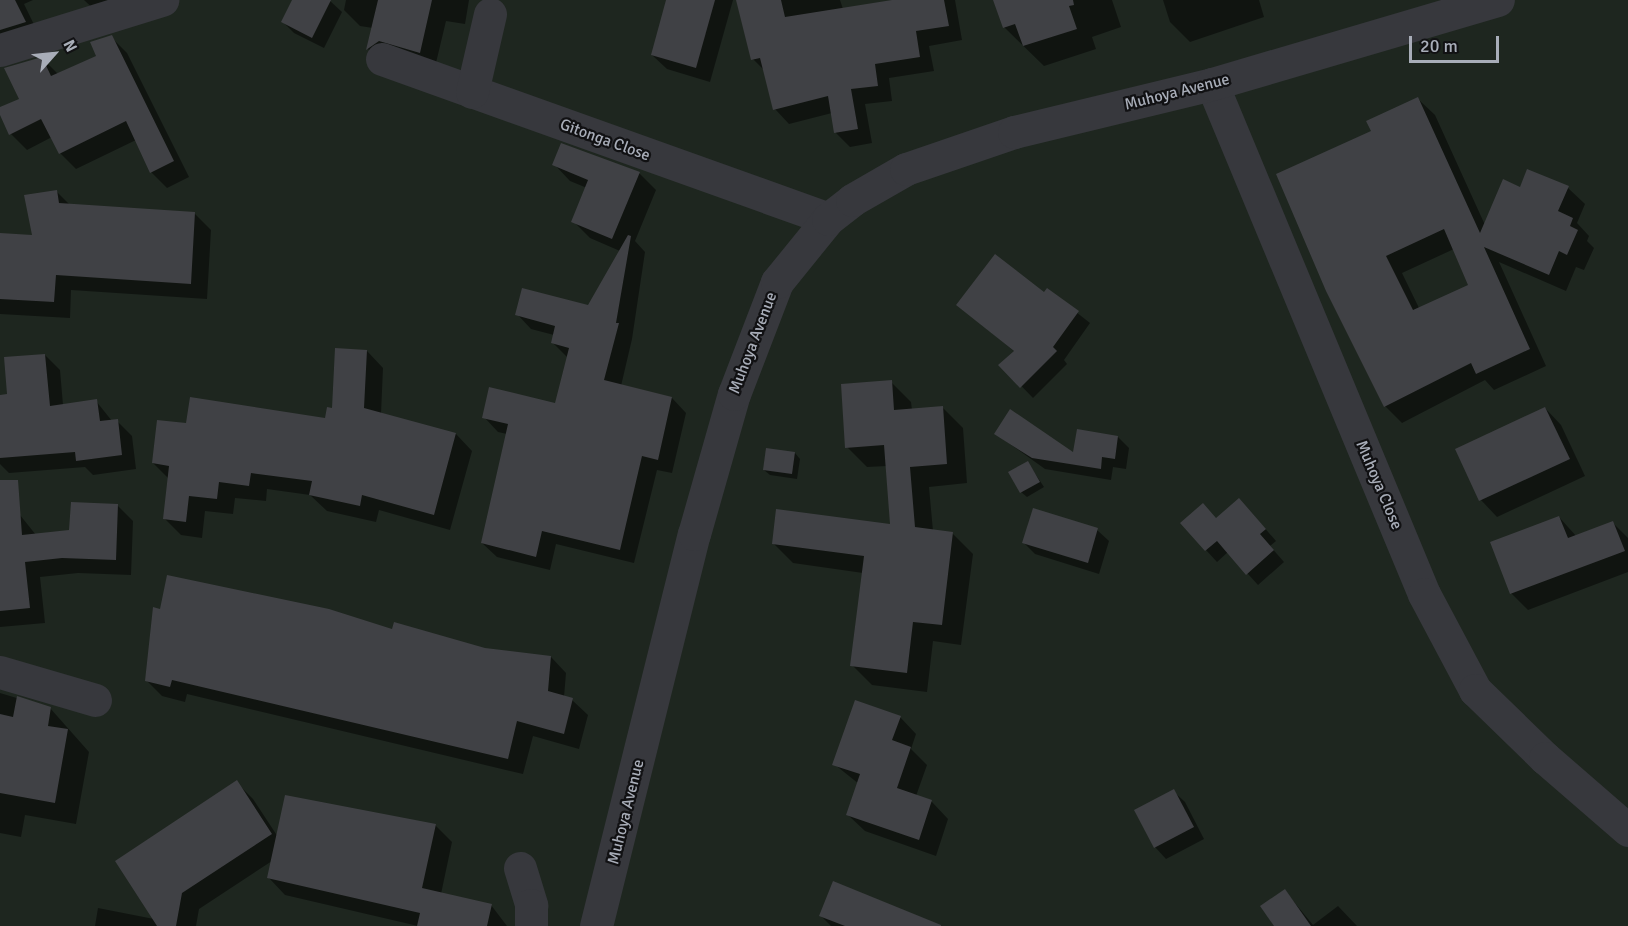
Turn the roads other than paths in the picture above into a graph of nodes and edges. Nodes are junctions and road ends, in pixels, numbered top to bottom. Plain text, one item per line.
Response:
1 (162, 0) edge
2 (1498, 0) edge
3 (490, 14) dead end
4 (0, 50) edge
5 (382, 60) dead end
6 (1212, 84) junction
7 (472, 92) junction
8 (828, 219) junction
9 (0, 672) edge
10 (95, 700) dead end
11 (1628, 830) edge
12 (520, 868) dead end
13 (531, 926) edge
14 (596, 926) edge

1 - 4 street
2 - 6 street, Muhoya Avenue
3 - 7 street
5 - 7 street, Gitonga Close
6 - 8 street, Muhoya Avenue
6 - 11 street, Muhoya Close
7 - 8 street, Gitonga Close
8 - 14 street, Muhoya Avenue
9 - 10 street
12 - 13 street

